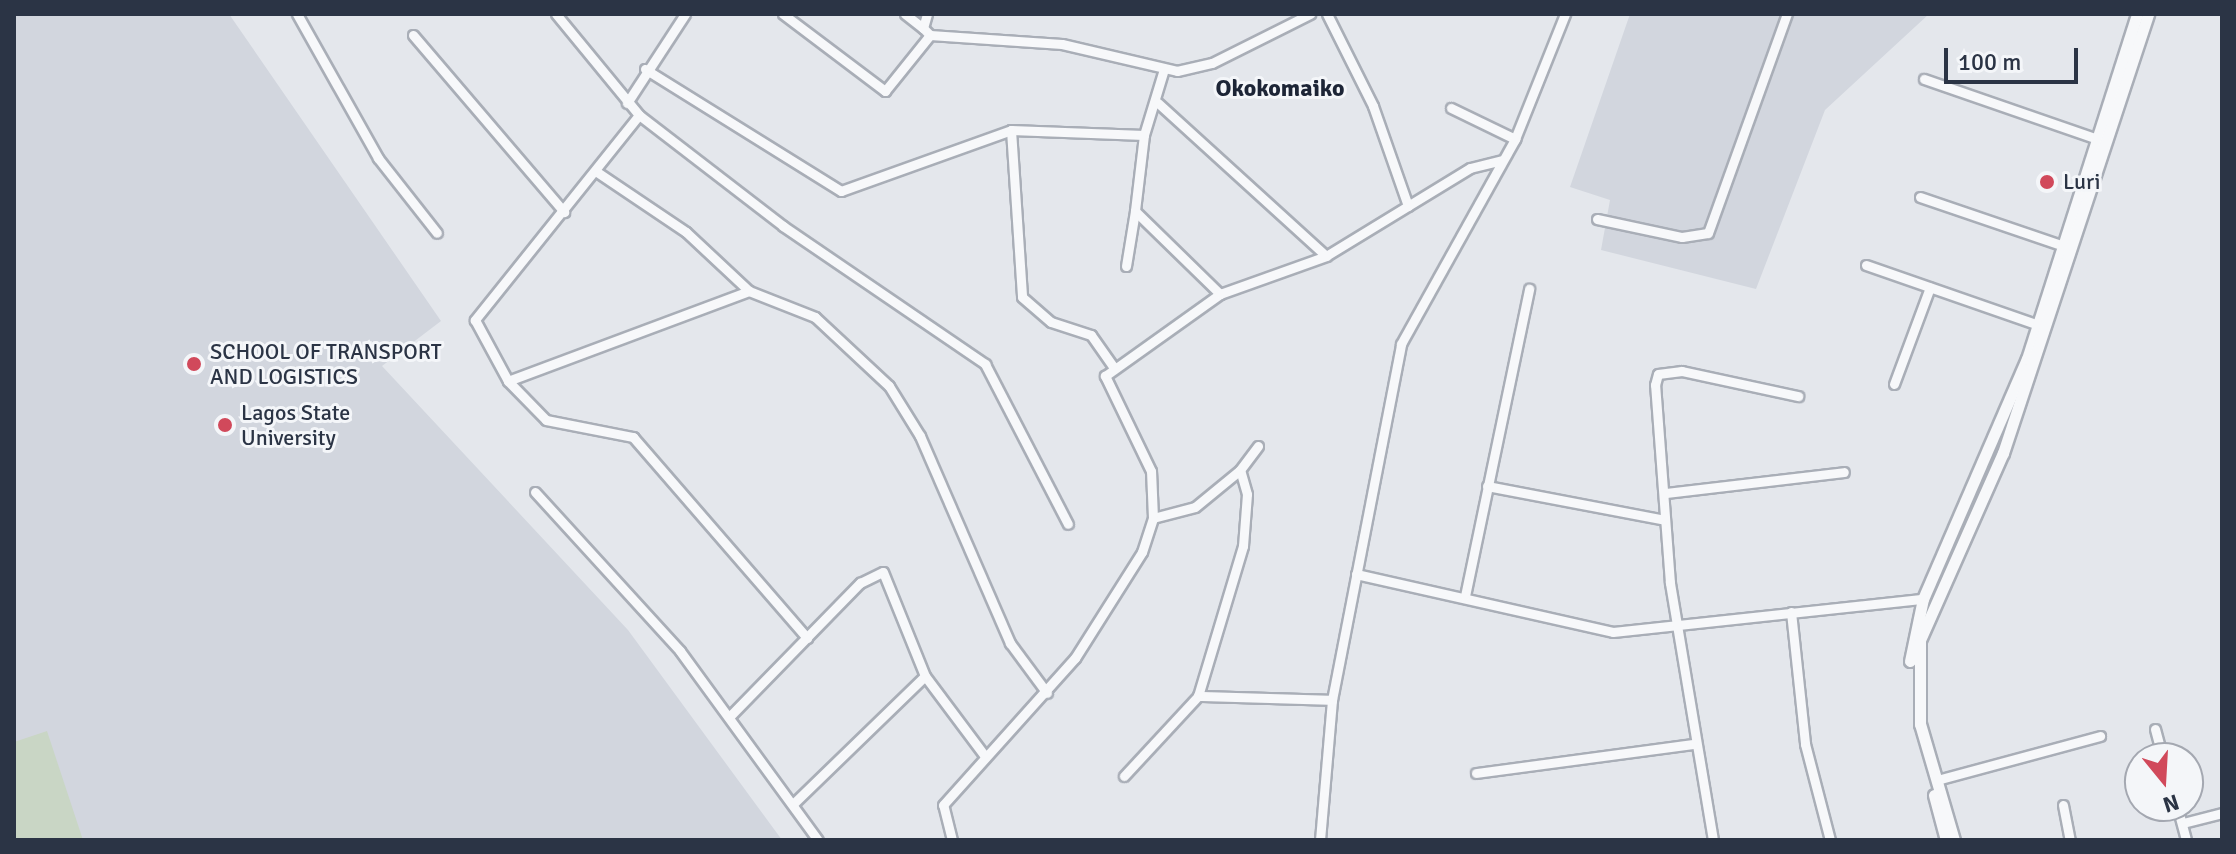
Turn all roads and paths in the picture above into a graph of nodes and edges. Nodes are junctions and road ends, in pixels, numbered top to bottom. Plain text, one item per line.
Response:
1 (297, 14) edge
2 (556, 14) edge
3 (685, 14) edge
4 (783, 14) edge
5 (905, 14) edge
6 (927, 14) edge
7 (1310, 14) edge
8 (1327, 14) edge
9 (1565, 14) edge
10 (1787, 14) edge
11 (2137, 14) edge
12 (2148, 14) edge
13 (926, 32) junction
14 (413, 35) dead end
15 (645, 69) junction
16 (1164, 69) junction
17 (1924, 79) dead end
18 (627, 103) junction
19 (1158, 103) junction
20 (1451, 108) dead end
21 (639, 115) junction
22 (1011, 130) junction
23 (1144, 135) junction
24 (1515, 139) junction
25 (2097, 139) junction
26 (1502, 160) junction
27 (597, 172) junction
28 (1920, 197) dead end
29 (1408, 206) junction
30 (1135, 211) junction
31 (564, 212) junction
32 (1597, 219) dead end
33 (437, 233) dead end
34 (2064, 246) junction
35 (1326, 256) junction
36 (1866, 265) dead end
37 (1126, 266) dead end
38 (1930, 287) junction
39 (1529, 289) dead end
40 (749, 291) junction
41 (1220, 294) junction
42 (2038, 325) junction
43 (1113, 367) junction
44 (508, 381) junction
45 (1894, 384) dead end
46 (1798, 396) dead end
47 (1258, 446) dead end
48 (1240, 470) junction
49 (1844, 472) dead end
50 (1487, 486) junction
51 (535, 492) dead end
52 (1666, 493) junction
53 (1153, 518) junction
54 (1665, 520) junction
55 (1068, 524) dead end
56 (1356, 574) junction
57 (1465, 596) junction
58 (1923, 599) junction
59 (1791, 612) junction
60 (1681, 627) junction
61 (807, 638) junction
62 (925, 676) junction
63 (1047, 693) junction
64 (1198, 696) junction
65 (1332, 700) junction
66 (731, 715) junction
67 (2155, 729) dead end
68 (2100, 736) dead end
69 (2159, 742) edge
70 (1694, 744) junction
71 (984, 755) junction
72 (1476, 773) dead end
73 (1124, 776) dead end
74 (1937, 780) junction
75 (794, 803) junction
76 (2063, 805) dead end
77 (2222, 813) edge
78 (2183, 823) joint
79 (818, 840) edge
80 (952, 840) edge
81 (1320, 840) edge
82 (1713, 840) edge
83 (1830, 840) edge
84 (1946, 840) edge
85 (1954, 840) edge
86 (2070, 840) edge
87 (2186, 840) edge

1 - 33 street
2 - 18 street
3 - 15 street
4 - 13 street
5 - 13 street
6 - 13 street
7 - 16 street
8 - 29 street
9 - 24 street
10 - 32 street
11 - 25 street
12 - 74 street
13 - 16 street
14 - 31 street
15 - 18 street
15 - 22 street
16 - 19 street
17 - 25 street
18 - 21 street
19 - 23 street
19 - 35 street
20 - 24 street
21 - 27 street
21 - 55 street
22 - 23 street
22 - 43 street
23 - 30 street
24 - 26 street
25 - 34 street
26 - 29 street
26 - 56 street
27 - 31 street
27 - 40 street
28 - 34 street
29 - 35 street
30 - 37 street
30 - 41 street
31 - 44 street
34 - 42 street
35 - 41 street
36 - 38 street
38 - 42 street
38 - 45 street
39 - 50 street
40 - 44 street
40 - 63 street
41 - 43 street
42 - 58 street
43 - 53 street
44 - 61 street
46 - 52 street
47 - 48 street
48 - 53 street
48 - 64 street
49 - 52 street
50 - 54 street
50 - 57 street
51 - 66 street
52 - 54 street
53 - 63 street
54 - 60 street
56 - 57 street
56 - 65 street
57 - 60 street
58 - 59 street
58 - 84 street
59 - 60 street
59 - 83 street
60 - 70 street
61 - 62 street
61 - 66 street
62 - 71 street
62 - 75 street
63 - 71 street
64 - 65 street
64 - 73 street
65 - 81 street
66 - 75 street
67 - 69 street
68 - 74 street
70 - 72 street
70 - 82 street
71 - 80 street
74 - 85 street
75 - 79 street
76 - 86 street
77 - 78 street
78 - 87 street

